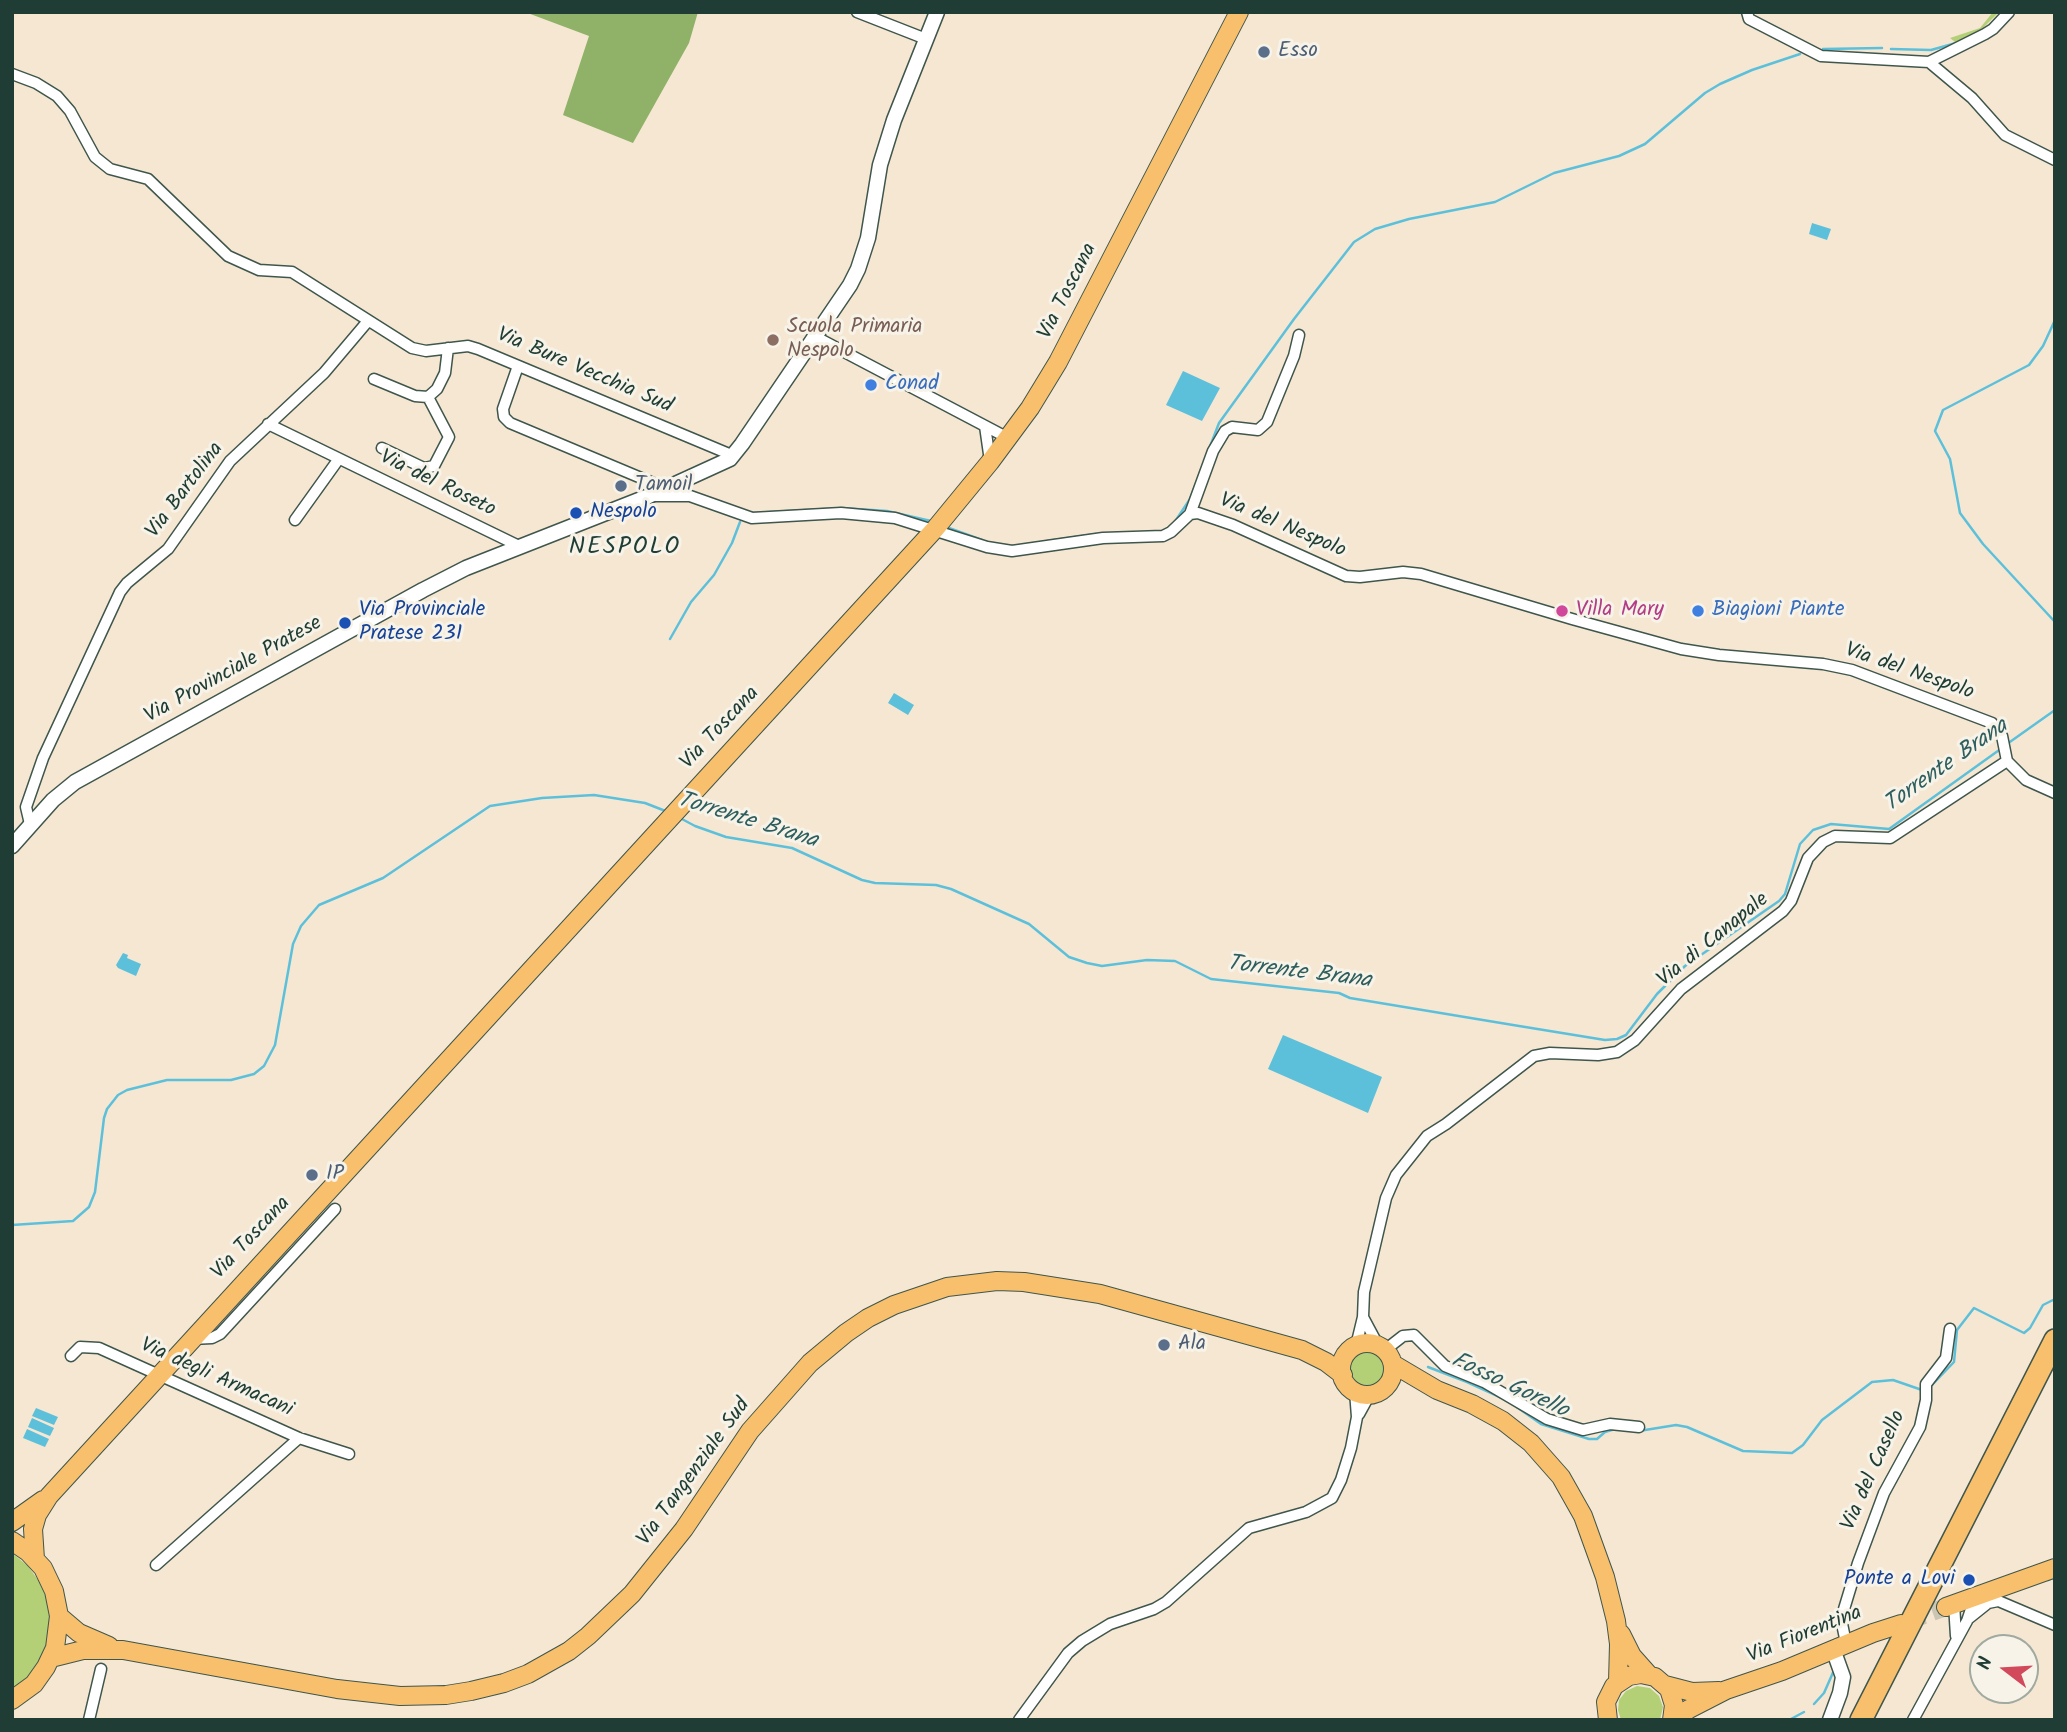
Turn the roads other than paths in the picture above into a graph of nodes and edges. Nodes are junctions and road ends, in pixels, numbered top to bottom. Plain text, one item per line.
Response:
1 (857, 12) edge
2 (937, 12) edge
3 (1239, 12) edge
4 (1747, 12) edge
5 (2008, 12) edge
6 (926, 39) junction
7 (1929, 62) junction
8 (12, 74) edge
9 (2055, 160) edge
10 (368, 321) junction
11 (1299, 335) dead end
12 (814, 336) junction
13 (449, 348) junction
14 (518, 366) junction
15 (374, 379) dead end
16 (428, 397) junction
17 (268, 424) junction
18 (985, 426) junction
19 (1009, 438) junction
20 (383, 448) dead end
21 (734, 456) junction
22 (338, 460) junction
23 (990, 462) junction
24 (665, 488) junction
25 (649, 496) junction
26 (1190, 514) junction
27 (295, 520) dead end
28 (935, 529) junction
29 (519, 546) junction
30 (2007, 757) junction
31 (2055, 793) edge
32 (30, 824) junction
33 (12, 846) edge
34 (335, 1209) dead end
35 (1363, 1317) junction
36 (1950, 1329) dead end
37 (191, 1339) junction
38 (2055, 1340) edge
39 (1353, 1348) junction
40 (1303, 1350) junction
41 (1385, 1353) junction
42 (71, 1356) dead end
43 (2055, 1368) edge
44 (159, 1375) junction
45 (1343, 1375) junction
46 (1387, 1385) junction
47 (1437, 1390) junction
48 (1362, 1393) junction
49 (1639, 1427) dead end
50 (299, 1438) junction
51 (349, 1454) dead end
52 (49, 1496) junction
53 (12, 1522) edge
54 (12, 1541) edge
55 (35, 1559) junction
56 (156, 1565) dead end
57 (2055, 1568) edge
58 (1989, 1595) junction
59 (1950, 1606) joint
60 (59, 1616) junction
61 (1616, 1621) junction
62 (1967, 1621) junction
63 (1900, 1624) tunnel mouth
64 (2055, 1625) edge
65 (1956, 1641) junction
66 (1840, 1646) junction
67 (122, 1650) junction
68 (51, 1658) junction
69 (102, 1669) dead end
70 (1648, 1675) junction
71 (1618, 1682) junction
72 (1665, 1685) junction
73 (1726, 1690) junction
74 (12, 1700) edge
75 (1604, 1716) edge
76 (89, 1720) edge
77 (1019, 1720) edge
78 (1673, 1720) edge
79 (1830, 1720) edge
80 (1861, 1720) edge
81 (1876, 1720) edge
82 (1913, 1720) edge

1 - 6 street
2 - 6 street, Via Provinciale Pratese
3 - 19 main road, Via Toscana
4 - 7 street
5 - 7 street
6 - 12 street, Via Provinciale Pratese
7 - 9 street
8 - 10 street, Via Bure Vecchia Sud
10 - 13 street, Via Bure Vecchia Sud
10 - 17 street, Via Bartolina
11 - 26 street, Via del Nespolo
12 - 18 street
12 - 21 street, Via Provinciale Pratese
13 - 14 street, Via Bure Vecchia Sud
13 - 16 street
14 - 21 street, Via Bure Vecchia Sud
14 - 24 street
15 - 16 street
16 - 20 street
17 - 22 street, Via del Roseto
17 - 32 street, Via Bartolina
18 - 19 street
18 - 23 street
19 - 23 main road, Via Toscana
21 - 24 street, Via Provinciale Pratese
22 - 27 street
22 - 29 street, Via del Roseto
23 - 28 main road, Via Toscana
24 - 25 street, Via Provinciale Pratese
25 - 28 street, Via del Nespolo
25 - 29 street, Via Provinciale Pratese
26 - 28 street, Via del Nespolo
26 - 30 street, Via del Nespolo
28 - 37 main road, Via Toscana
29 - 32 street, Via Provinciale Pratese
30 - 31 street
30 - 35 street, Via di Canapale
32 - 33 street, Via Provinciale Pratese
34 - 37 street
35 - 39 street, Via di Canapale
35 - 41 street
36 - 66 street, Via del Casello
37 - 44 main road, Via Toscana
38 - 80 highway
39 - 40 main road, Via Tangenziale Sud
39 - 41 main road, Via Tangenziale Sud
39 - 45 main road
40 - 45 main road, Via Tangenziale Sud
40 - 67 main road, Via Tangenziale Sud
41 - 46 main road
41 - 47 main road
41 - 49 street
42 - 44 street, Via degli Armacani
43 - 81 highway
44 - 50 street, Via degli Armacani
44 - 52 main road, Via Toscana
45 - 48 main road, Via Tangenziale Sud
46 - 47 main road
46 - 48 main road
47 - 61 main road
48 - 77 street
50 - 51 street, Via degli Armacani
50 - 56 street
52 - 53 main road, Via Toscana
52 - 55 main road, Via Toscana
54 - 55 main road
55 - 60 main road
57 - 58 main road
58 - 59 main road
58 - 62 street
58 - 62 street
58 - 64 street
59 - 65 street
60 - 67 main road, Via Tangenziale Sud
60 - 68 main road
61 - 70 main road
61 - 71 main road
62 - 65 street
63 - 66 main road, Via Fiorentina
65 - 82 street
66 - 73 main road, Via Fiorentina
66 - 79 street, Via del Casello
67 - 68 main road, Via Tangenziale Sud
68 - 74 main road
69 - 76 street
70 - 71 main road
70 - 72 main road, Via Fiorentina
71 - 75 main road
72 - 73 main road, Via Fiorentina
72 - 78 main road
73 - 78 main road, Via Fiorentina

